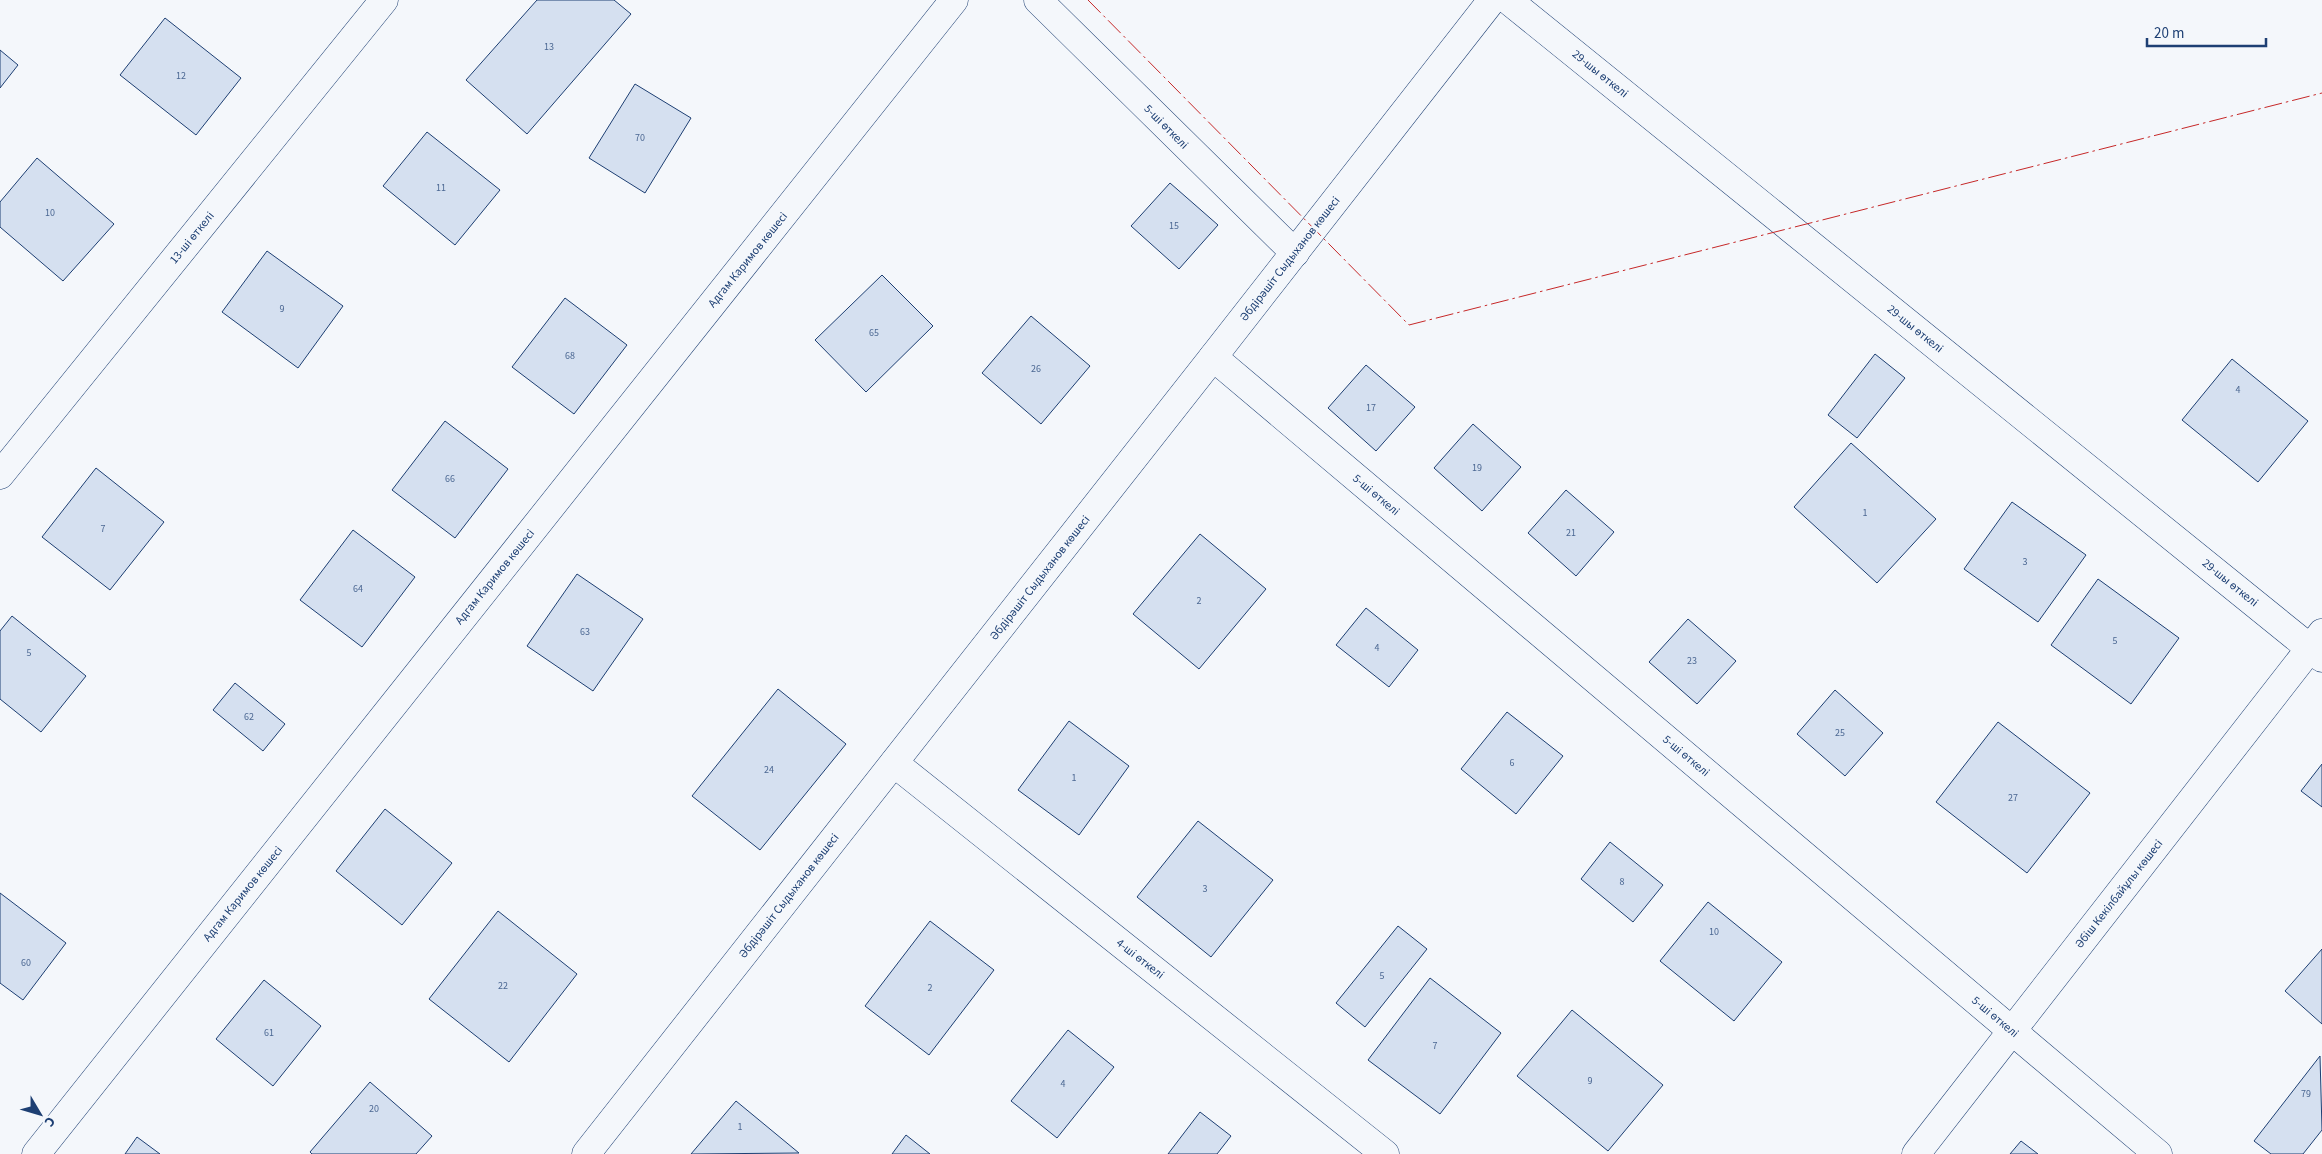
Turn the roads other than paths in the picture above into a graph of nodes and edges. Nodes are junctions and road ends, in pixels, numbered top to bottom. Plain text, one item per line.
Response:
1 (384, 0) edge
2 (954, 0) edge
3 (1038, 0) edge
4 (1492, 0) edge
5 (1508, 0) edge
6 (1295, 253) junction
7 (1213, 357) junction
8 (0, 475) edge
9 (2318, 646) edge
10 (894, 763) junction
11 (2012, 1031) junction
12 (36, 1154) edge
13 (586, 1154) edge
14 (1385, 1154) edge
15 (1916, 1154) edge
16 (2158, 1154) edge

1 - 8 street, 13-ші өткелі
2 - 12 street, Адгам Каримов көшесі
3 - 6 street, 5-ші өткелі
4 - 6 street, Әбдірәшіт Сыдыханов көшесі
5 - 9 street, 29-шы өткелі
6 - 7 street, Әбдірәшіт Сыдыханов көшесі
7 - 10 street, Әбдірәшіт Сыдыханов көшесі
7 - 11 street, 5-ші өткелі
9 - 11 street, Әбіш Кекілбайұлы көшесі
10 - 13 street, Әбдірәшіт Сыдыханов көшесі
10 - 14 street, 4-ші өткелі
11 - 15 street, Әбіш Кекілбайұлы көшесі
11 - 16 street, 5-ші өткелі

